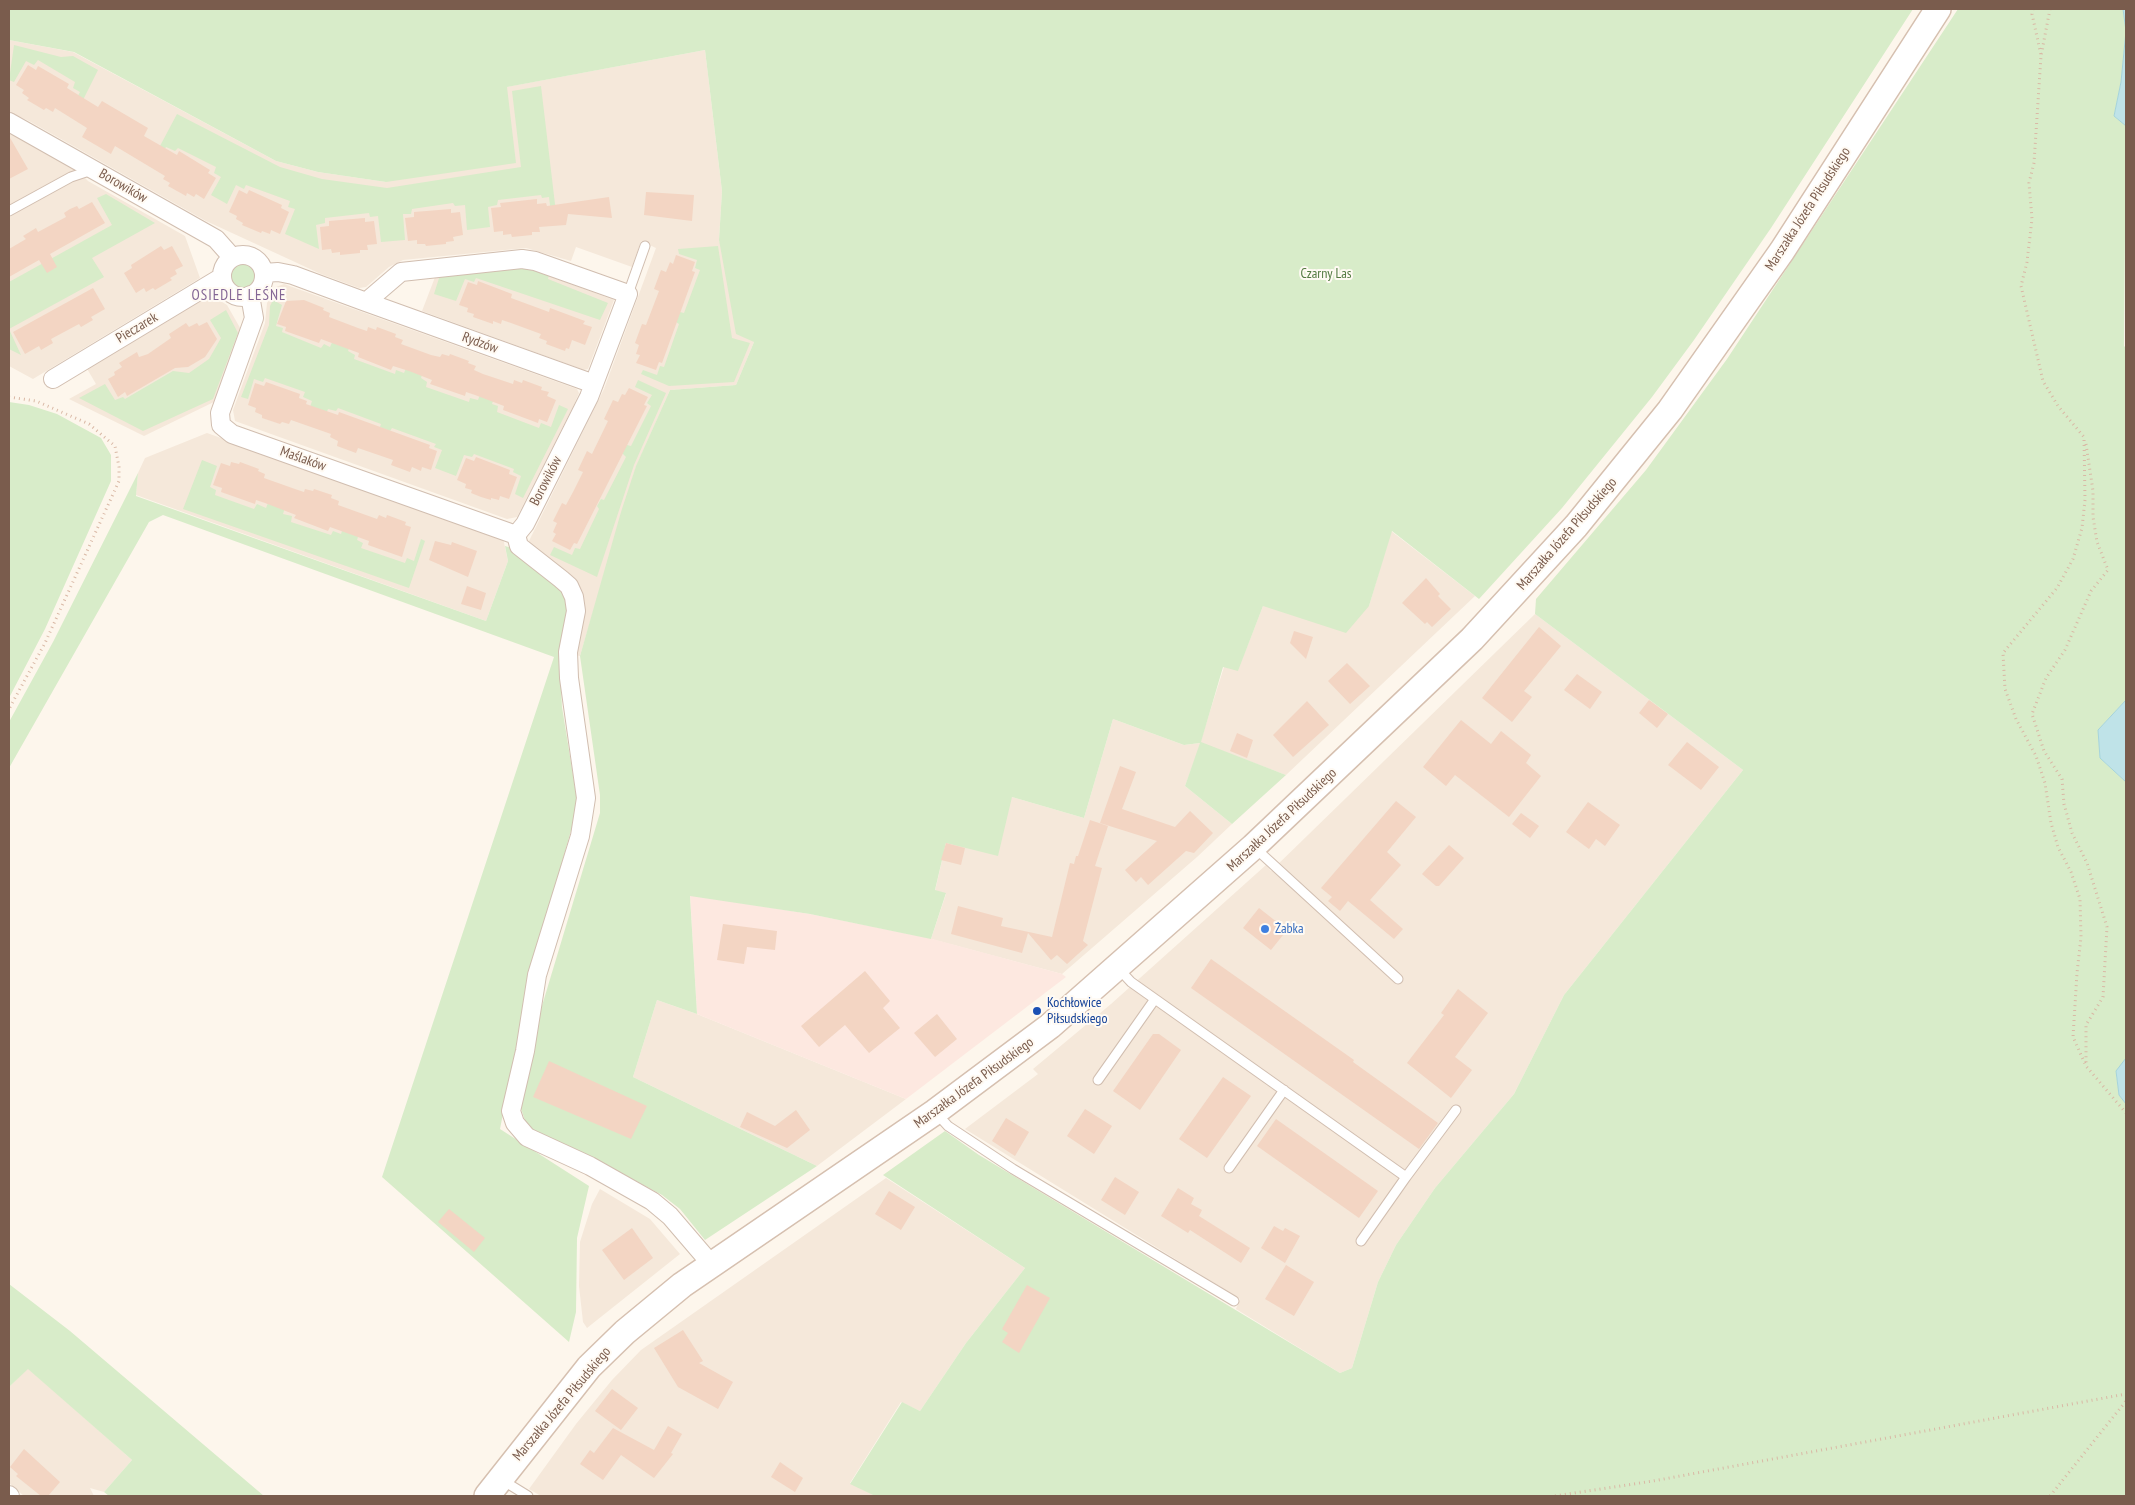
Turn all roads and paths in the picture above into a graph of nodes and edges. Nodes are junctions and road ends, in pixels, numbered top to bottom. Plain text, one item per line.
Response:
1 (1938, 9) edge
2 (2033, 9) edge
3 (2050, 9) edge
4 (2041, 56) junction
5 (9, 122) edge
6 (94, 169) junction
7 (9, 211) edge
8 (645, 246) dead end
9 (232, 258) junction
10 (264, 273) junction
11 (222, 277) junction
12 (628, 294) junction
13 (250, 295) junction
14 (366, 302) junction
15 (53, 379) dead end
16 (594, 384) junction
17 (9, 397) edge
18 (2084, 437) junction
19 (516, 535) junction
20 (9, 709) edge
21 (1253, 847) junction
22 (1118, 968) junction
23 (1398, 979) dead end
24 (1155, 999) junction
25 (2086, 1066) junction
26 (1098, 1080) dead end
27 (1284, 1090) junction
28 (1456, 1110) dead end
29 (935, 1112) junction
30 (2126, 1112) edge
31 (1230, 1168) dead end
32 (1406, 1177) junction
33 (1361, 1241) dead end
34 (712, 1265) junction
35 (1234, 1301) dead end
36 (2126, 1394) edge
37 (2126, 1401) edge
38 (493, 1487) edge
39 (528, 1496) edge
40 (1555, 1496) edge
41 (2050, 1496) edge

1 - 21 street, Marszałka Józefa Piłsudskiego
2 - 4 path
3 - 4 path
4 - 18 path
5 - 6 street, Borowików
6 - 7 lane
6 - 9 street, Borowików
8 - 12 lane, Borowików
9 - 10 street
9 - 11 street
10 - 13 street
10 - 14 street
11 - 13 street
11 - 15 street, Pieczarek
12 - 14 street
12 - 16 street, Borowików
13 - 19 street, Maślaków
14 - 16 street, Rydzów
16 - 19 street, Borowików
17 - 20 path
18 - 25 path
18 - 25 path
19 - 34 street
21 - 22 street, Marszałka Józefa Piłsudskiego
21 - 23 lane
22 - 24 lane
22 - 29 street, Marszałka Józefa Piłsudskiego
24 - 26 lane
24 - 27 lane
25 - 30 path
27 - 31 lane
27 - 32 lane
28 - 32 lane
29 - 34 street, Marszałka Józefa Piłsudskiego
29 - 35 lane
32 - 33 lane
34 - 38 street, Marszałka Józefa Piłsudskiego
36 - 40 path
37 - 41 path
38 - 39 lane

